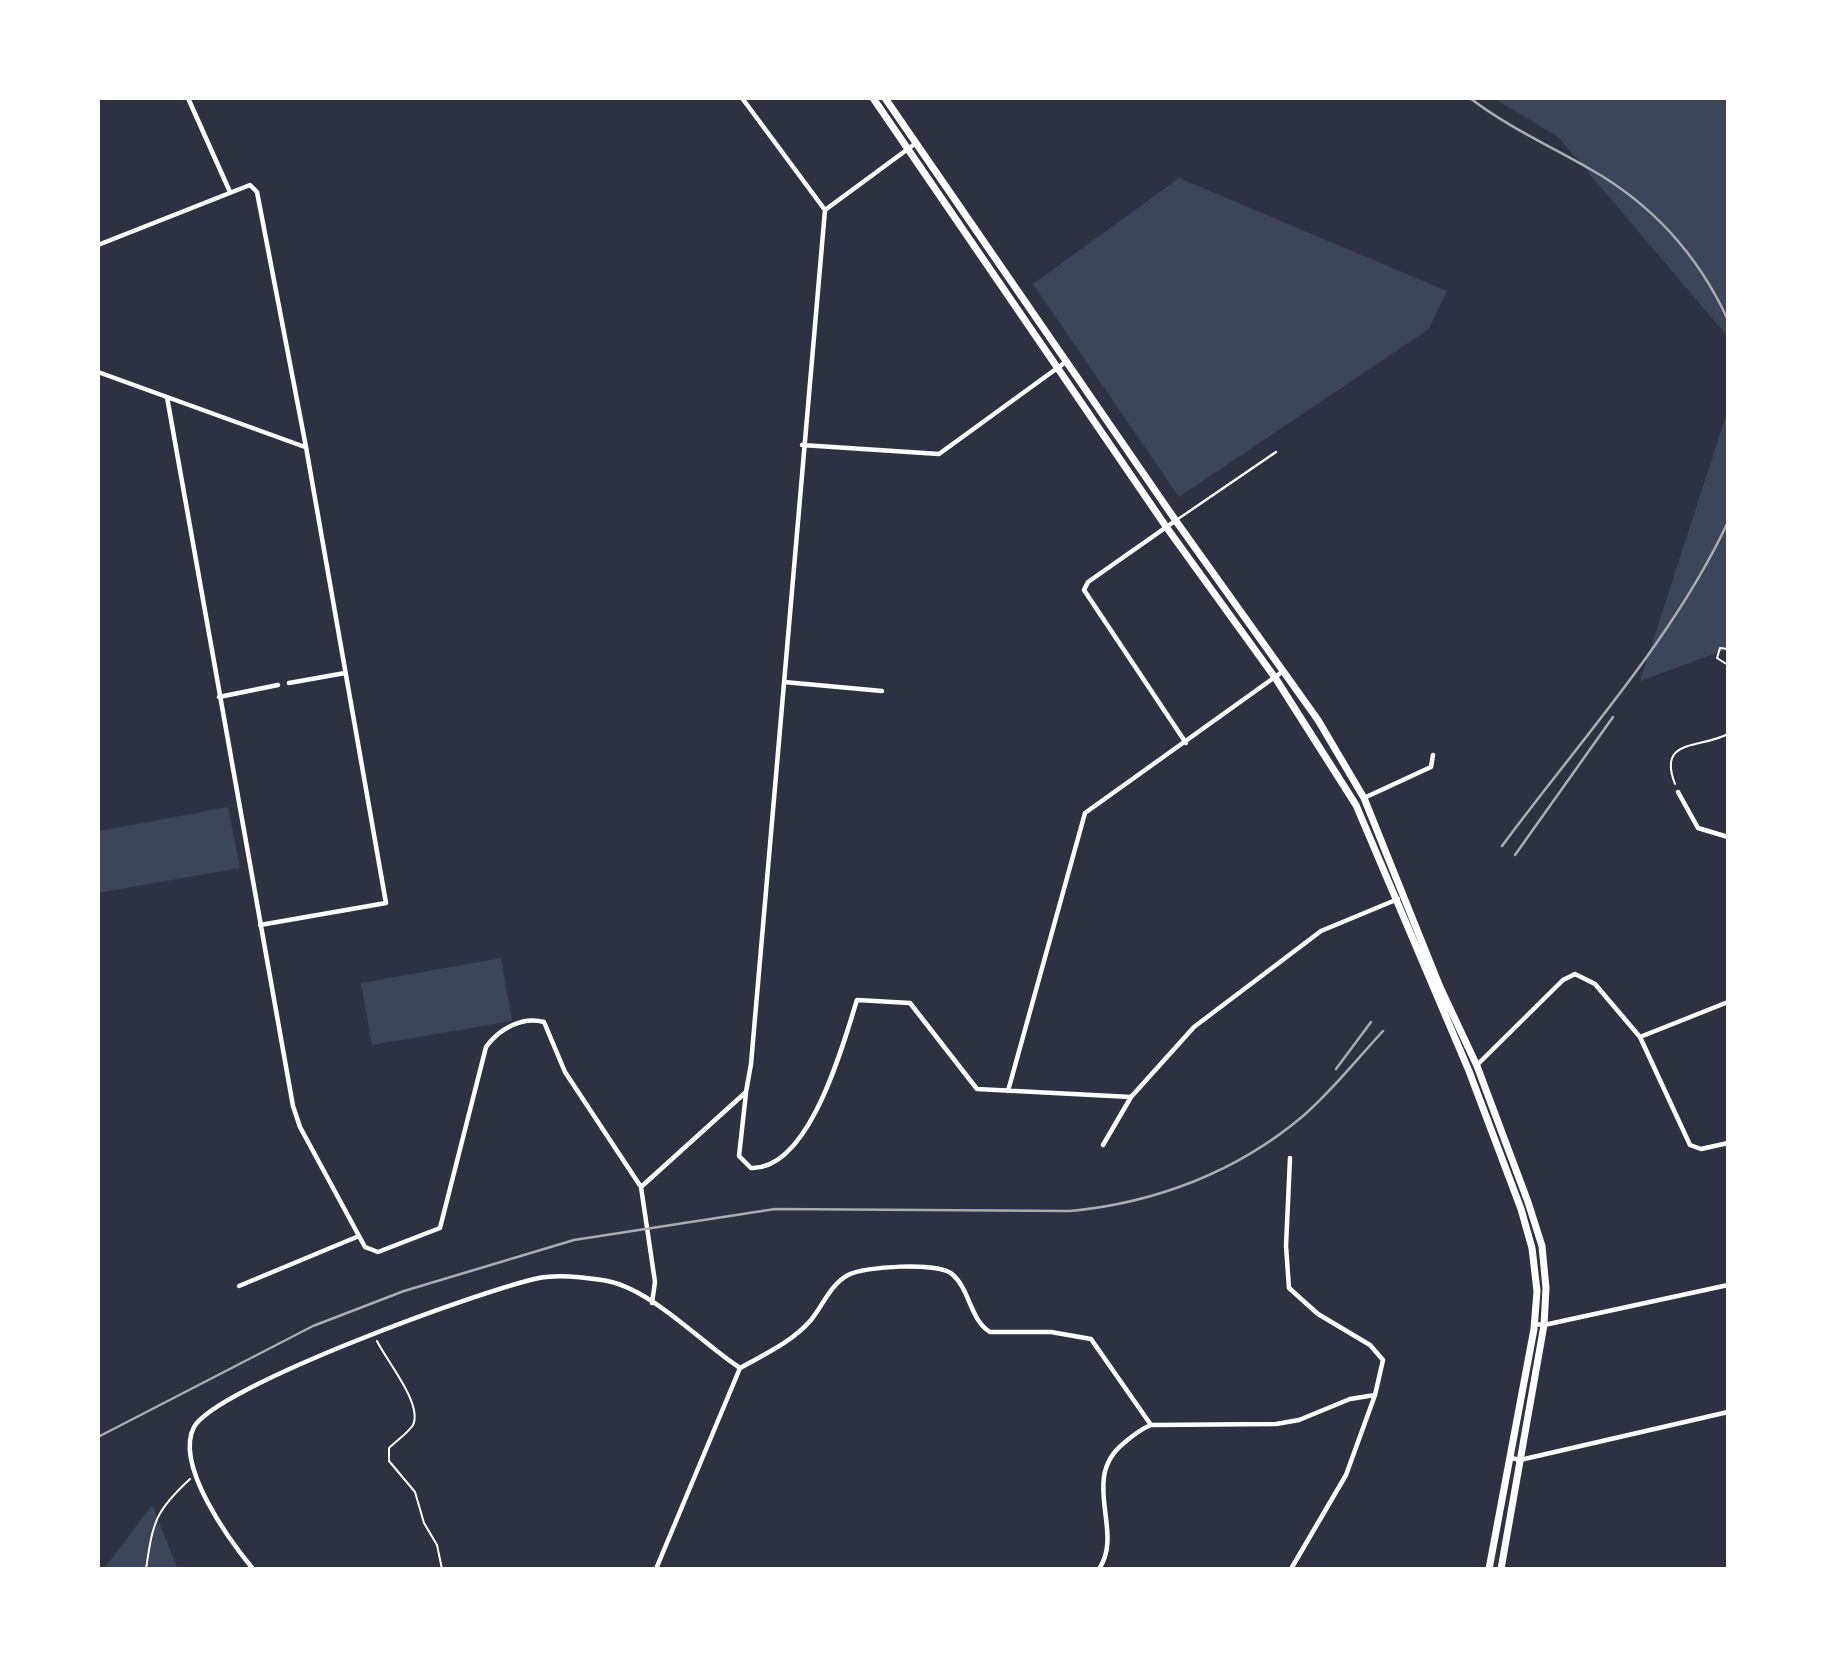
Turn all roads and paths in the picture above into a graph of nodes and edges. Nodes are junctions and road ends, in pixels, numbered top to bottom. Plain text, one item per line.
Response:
1 (188, 98) edge
2 (743, 98) edge
3 (873, 98) edge
4 (885, 98) edge
5 (916, 144) junction
6 (908, 149) junction
7 (230, 192) junction
8 (825, 210) junction
9 (98, 245) edge
10 (1067, 361) junction
11 (1060, 368) junction
12 (98, 372) edge
13 (167, 397) junction
14 (802, 444) junction
15 (306, 447) junction
16 (1276, 452) dead end
17 (1175, 521) junction
18 (1167, 528) junction
19 (1728, 649) edge
20 (1728, 665) edge
21 (345, 673) junction
22 (1278, 675) junction
23 (784, 682) junction
24 (289, 683) dead end
25 (278, 685) dead end
26 (882, 691) dead end
27 (219, 696) junction
28 (1728, 734) edge
29 (1186, 743) junction
30 (1433, 755) dead end
31 (1678, 792) joint
32 (1364, 798) junction
33 (1728, 837) edge
34 (1405, 895) junction
35 (1396, 899) junction
36 (260, 925) junction
37 (1728, 1002) edge
38 (1640, 1037) junction
39 (1477, 1066) junction
40 (1008, 1091) junction
41 (746, 1092) junction
42 (1131, 1097) junction
43 (1728, 1143) edge
44 (1103, 1145) dead end
45 (1290, 1158) dead end
46 (641, 1187) junction
47 (359, 1236) junction
48 (1728, 1285) edge
49 (239, 1286) dead end
50 (652, 1303) junction
51 (1535, 1324) junction
52 (1544, 1325) junction
53 (374, 1334) junction
54 (740, 1368) junction
55 (1375, 1395) junction
56 (1728, 1412) edge
57 (1151, 1425) junction
58 (1510, 1458) junction
59 (1520, 1460) junction
60 (198, 1476) junction
61 (146, 1569) edge
62 (253, 1569) edge
63 (442, 1569) edge
64 (656, 1569) edge
65 (1099, 1569) edge
66 (1291, 1569) edge
67 (1489, 1569) edge
68 (1501, 1569) edge

1 - 7 street
2 - 8 street
3 - 6 main road
4 - 5 main road
5 - 6 street
5 - 10 main road
6 - 8 street
6 - 11 main road
7 - 9 street
7 - 15 street
8 - 14 street
10 - 11 street
10 - 17 main road
11 - 14 street
11 - 18 main road
12 - 13 street
13 - 15 street
13 - 27 street
14 - 23 street
15 - 21 street
16 - 17 lane
17 - 18 street
17 - 22 main road
18 - 22 main road
18 - 29 street
19 - 20 path
21 - 24 street
21 - 36 street
22 - 29 street
22 - 32 main road
22 - 35 main road
23 - 26 street
23 - 41 street
25 - 27 street
27 - 36 street
28 - 31 path
29 - 40 street
30 - 32 street
31 - 33 street
32 - 34 main road
34 - 35 street
34 - 39 main road
35 - 42 street
35 - 51 main road
36 - 47 street
37 - 38 street
38 - 39 street
38 - 43 street
39 - 52 main road
40 - 41 street
40 - 42 street
41 - 46 street
42 - 44 street
45 - 55 street
46 - 47 street
46 - 50 street
47 - 49 street
48 - 52 street
50 - 53 street
50 - 54 street
51 - 52 street
51 - 58 main road
52 - 59 main road
53 - 60 street
53 - 63 path
54 - 57 street
54 - 64 street
55 - 57 street
55 - 66 street
56 - 59 street
57 - 65 street
58 - 59 street
58 - 67 main road
59 - 68 main road
60 - 61 path
60 - 62 street

